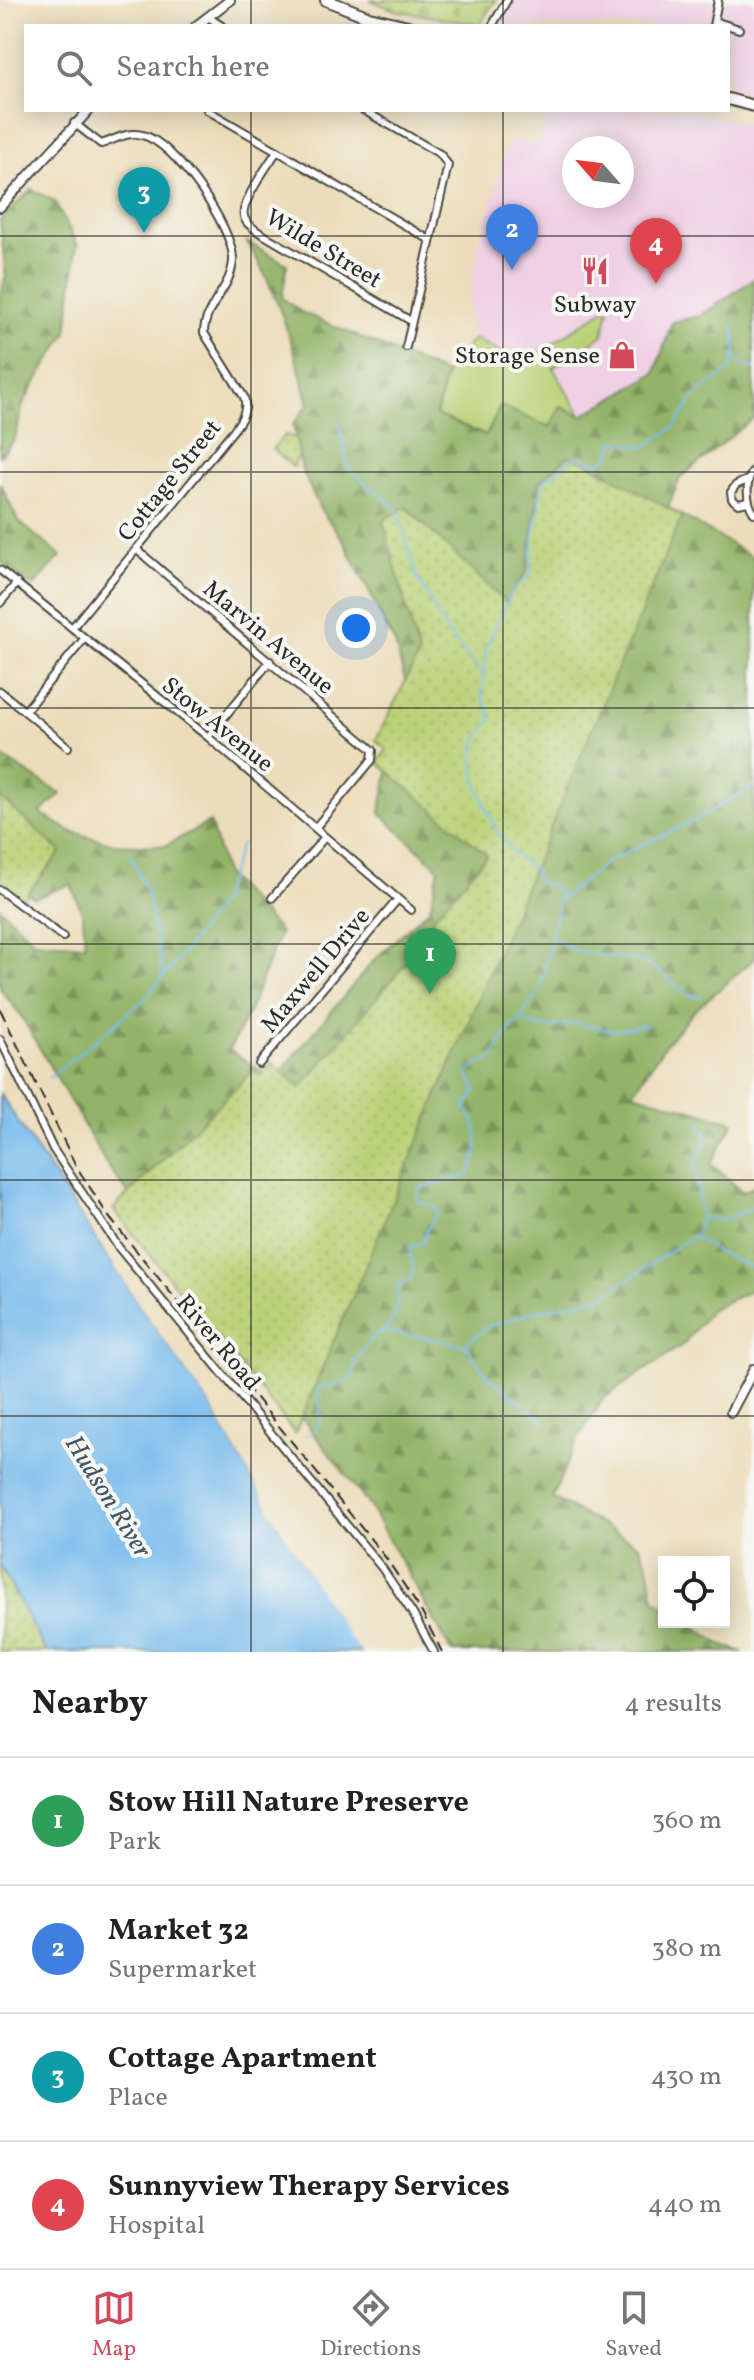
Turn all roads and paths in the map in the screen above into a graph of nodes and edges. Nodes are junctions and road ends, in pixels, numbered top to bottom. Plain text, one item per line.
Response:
1 (230, 0) edge
2 (326, 0) edge
3 (507, 0) edge
4 (718, 0) edge
5 (208, 17) junction
6 (199, 24) edge
7 (219, 24) edge
8 (399, 24) edge
9 (493, 24) edge
10 (714, 24) edge
11 (730, 27) edge
12 (739, 29) dead end
13 (730, 100) edge
14 (754, 106) edge
15 (87, 112) edge
16 (210, 112) edge
17 (366, 112) edge
18 (74, 123) junction
19 (277, 151) junction
20 (0, 207) edge
21 (430, 240) junction
22 (411, 321) junction
23 (406, 347) dead end
24 (754, 470) edge
25 (747, 480) junction
26 (748, 502) junction
27 (754, 513) edge
28 (136, 549) junction
29 (0, 570) edge
30 (17, 583) junction
31 (0, 603) edge
32 (72, 628) junction
33 (84, 639) junction
34 (270, 661) junction
35 (0, 691) edge
36 (25, 711) junction
37 (208, 737) junction
38 (68, 747) dead end
39 (315, 828) junction
40 (325, 837) junction
41 (0, 890) edge
42 (272, 898) dead end
43 (398, 899) junction
44 (411, 910) dead end
45 (63, 937) dead end
46 (0, 1039) edge
47 (259, 1064) dead end
48 (754, 1369) edge
49 (731, 1412) dead end
50 (434, 1652) edge

1 - 5 street
2 - 8 main road
3 - 9 street
4 - 10 street
5 - 6 street
5 - 7 street
11 - 12 street
13 - 14 main road
15 - 18 street
16 - 19 street
17 - 21 street
18 - 20 street
18 - 28 street, Cottage Street
19 - 21 street
19 - 22 street, Wilde Street
21 - 22 street
22 - 23 street
24 - 25 street
25 - 26 street
25 - 26 street
26 - 27 street
28 - 32 street, Cottage Street
28 - 34 street, Marvin Avenue
29 - 30 street, Stow Avenue
30 - 31 street
30 - 32 street, Stow Avenue
32 - 33 street, Stow Avenue
33 - 36 street
33 - 37 street, Stow Avenue
34 - 37 street
34 - 39 street, Marvin Avenue
35 - 36 street
36 - 38 street
37 - 39 street, Stow Avenue
39 - 40 street, Stow Avenue
40 - 42 street
40 - 43 street, Stow Avenue
41 - 45 street
43 - 44 street, Stow Avenue
43 - 47 street, Maxwell Drive
46 - 50 street, River Road
48 - 49 street

